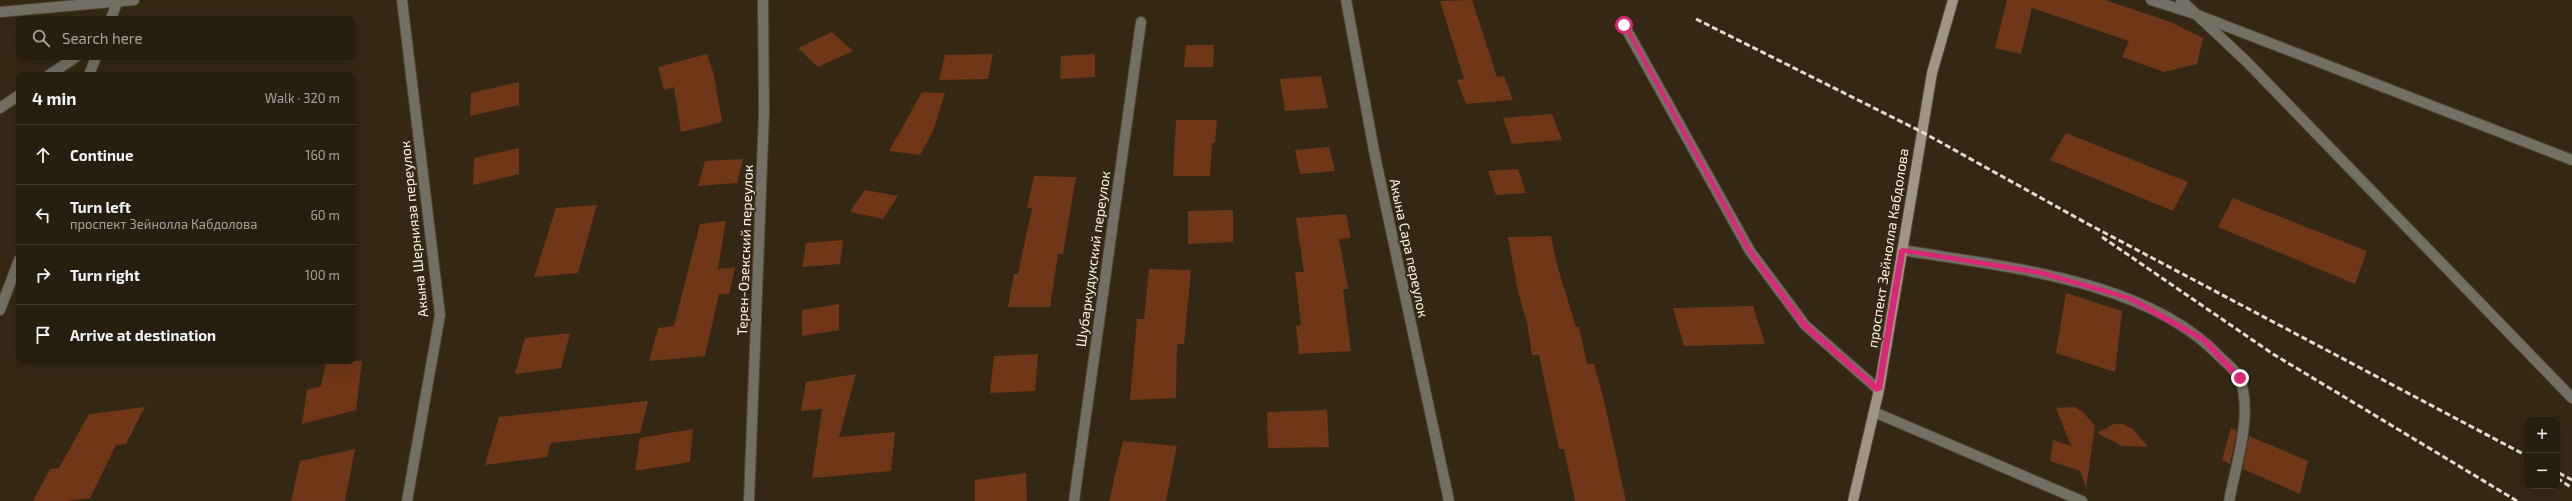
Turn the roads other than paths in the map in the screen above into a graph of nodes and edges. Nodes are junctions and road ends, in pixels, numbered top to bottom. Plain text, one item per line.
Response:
1 (134, 0) edge
2 (402, 0) edge
3 (763, 0) edge
4 (1346, 0) edge
5 (1953, 0) edge
6 (2150, 0) edge
7 (2181, 0) edge
8 (117, 2) junction
9 (0, 12) edge
10 (2195, 14) junction
11 (112, 16) edge
12 (1141, 22) dead end
13 (1624, 25) dead end
14 (72, 60) edge
15 (95, 60) edge
16 (54, 72) edge
17 (91, 72) edge
18 (16, 97) edge
19 (0, 108) edge
20 (2572, 160) edge
21 (1902, 250) junction
22 (16, 268) edge
23 (0, 310) edge
24 (1879, 390) junction
25 (2572, 398) edge
26 (1874, 412) junction
27 (408, 501) edge
28 (749, 501) edge
29 (1074, 501) edge
30 (1449, 501) edge
31 (1853, 501) edge
32 (2082, 501) edge
33 (2230, 501) edge

1 - 8 street
2 - 27 street, Акына Шернияза переулок
3 - 28 street, Терен-Озекский переулок
4 - 30 street, Акына Сара переулок
5 - 21 main road, проспект Зейнолла Кабдолова
6 - 10 street
7 - 10 street
8 - 9 street
8 - 11 street
10 - 20 street
10 - 25 street
12 - 29 street, Шубаркудукский переулок
13 - 24 street
14 - 16 street
15 - 17 street
18 - 19 street
21 - 24 main road, проспект Зейнолла Кабдолова
21 - 33 street
22 - 23 street
24 - 26 main road, проспект Зейнолла Кабдолова
26 - 31 main road, проспект Зейнолла Кабдолова
26 - 32 street

